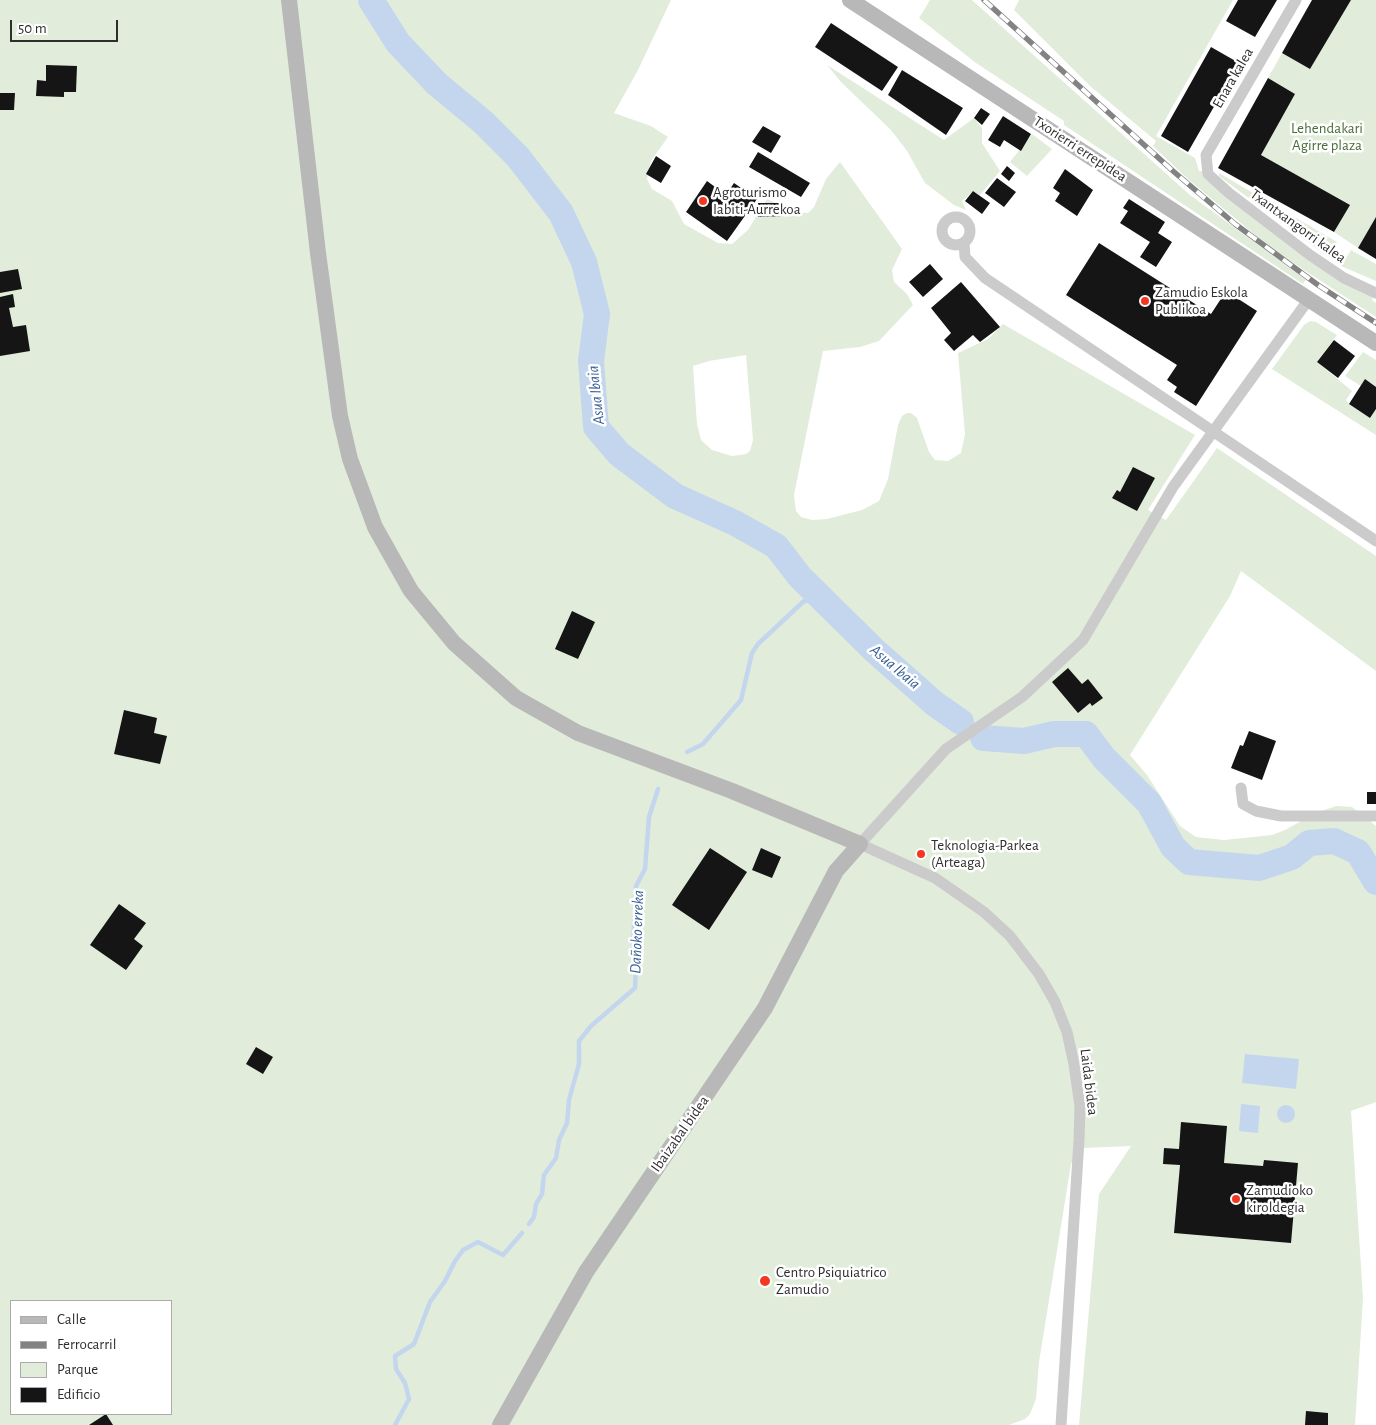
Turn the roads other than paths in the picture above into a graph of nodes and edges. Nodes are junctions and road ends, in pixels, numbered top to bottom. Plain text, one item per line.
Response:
1 (289, 0) edge
2 (850, 0) edge
3 (1296, 0) edge
4 (1208, 174) joint
5 (964, 242) dead end
6 (1376, 293) edge
7 (1308, 299) junction
8 (1376, 343) edge
9 (1214, 432) junction
10 (1376, 541) edge
11 (1241, 788) dead end
12 (1376, 816) edge
13 (860, 844) junction
14 (500, 1425) edge
15 (1061, 1425) edge

1 - 13 street
2 - 7 street, Txorierri errepidea
3 - 4 street, Enara kalea
4 - 6 street, Txantxangorri kalea
5 - 9 street
7 - 8 street, Txorierri errepidea
7 - 9 street
9 - 10 street
9 - 13 street
11 - 12 street
13 - 14 street, Ibaizabal bidea
13 - 15 street, Laida bidea

